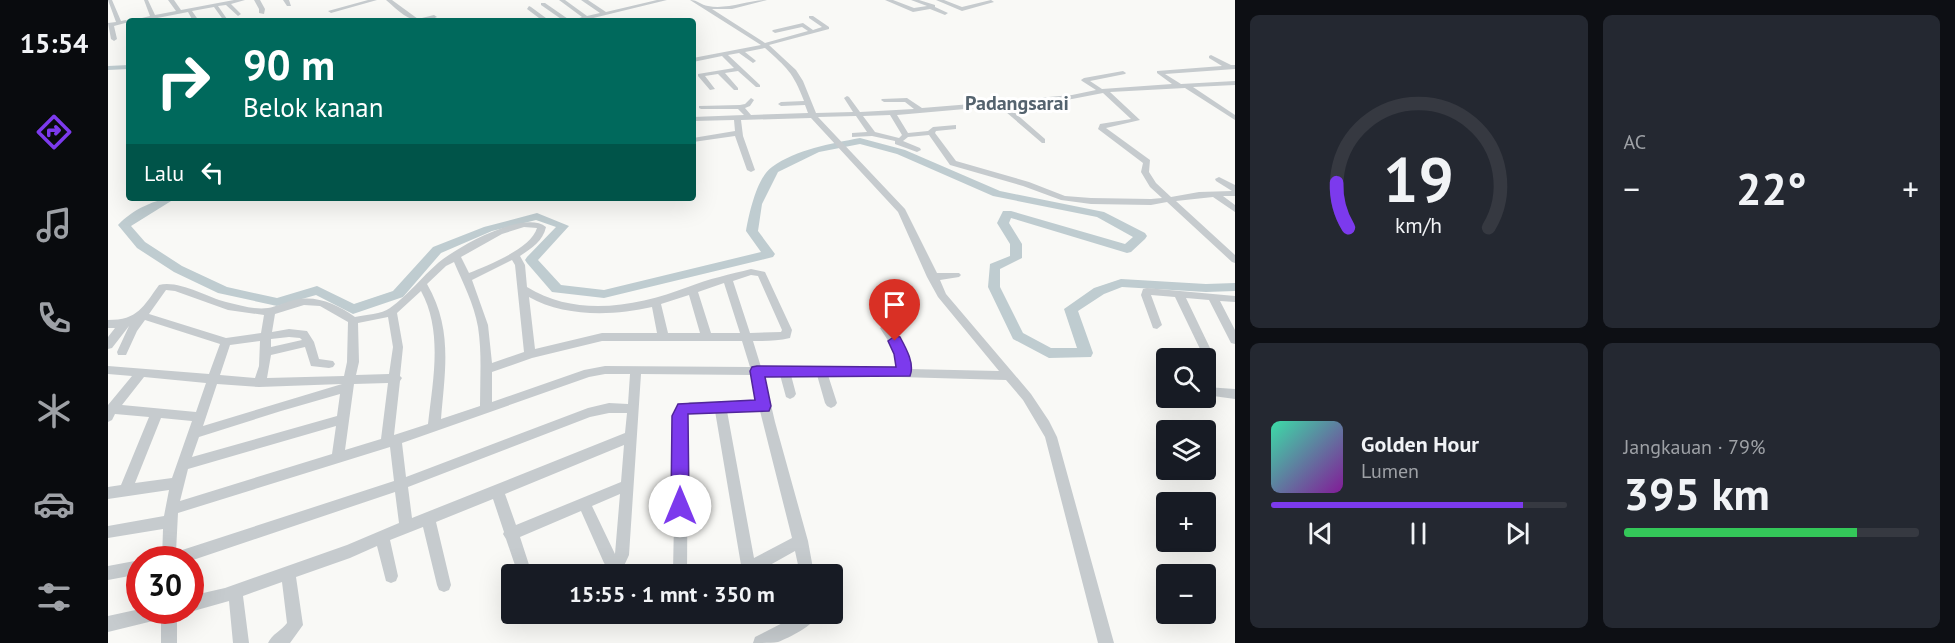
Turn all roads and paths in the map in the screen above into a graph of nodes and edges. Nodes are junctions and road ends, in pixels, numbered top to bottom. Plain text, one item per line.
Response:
1 (109, 0) edge
2 (171, 0) edge
3 (240, 0) edge
4 (257, 0) edge
5 (374, 0) edge
6 (389, 0) edge
7 (562, 0) edge
8 (584, 0) edge
9 (663, 0) edge
10 (693, 0) edge
11 (725, 0) edge
12 (764, 0) edge
13 (888, 0) edge
14 (914, 0) edge
15 (939, 0) edge
16 (957, 0) edge
17 (146, 1) edge
18 (991, 2) dead end
19 (227, 3) junction
20 (946, 3) junction
21 (215, 5) junction
22 (705, 7) junction
23 (931, 7) junction
24 (189, 10) junction
25 (331, 11) dead end
26 (179, 12) junction
27 (262, 13) dead end
28 (945, 13) dead end
29 (238, 14) dead end
30 (605, 14) junction
31 (153, 17) junction
32 (434, 17) dead end
33 (811, 17) dead end
34 (148, 18) edge
35 (165, 18) edge
36 (194, 18) edge
37 (224, 18) edge
38 (413, 18) edge
39 (430, 18) edge
40 (542, 18) edge
41 (564, 18) edge
42 (586, 18) joint
43 (126, 23) edge
44 (119, 24) junction
45 (109, 25) edge
46 (812, 32) junction
47 (788, 38) junction
48 (114, 39) dead end
49 (765, 46) junction
50 (740, 51) junction
51 (723, 54) junction
52 (710, 56) junction
53 (1211, 57) dead end
54 (696, 59) edge
55 (753, 61) dead end
56 (740, 69) junction
57 (1231, 69) edge
58 (720, 70) junction
59 (1123, 73) dead end
60 (1235, 78) edge
61 (1235, 83) edge
62 (1180, 84) junction
63 (758, 86) dead end
64 (712, 88) dead end
65 (736, 89) dead end
66 (1103, 91) junction
67 (847, 98) dead end
68 (751, 100) dead end
69 (884, 100) dead end
70 (999, 102) junction
71 (807, 103) junction
72 (781, 104) dead end
73 (701, 107) dead end
74 (740, 107) junction
75 (920, 110) junction
76 (859, 113) junction
77 (892, 113) junction
78 (813, 116) junction
79 (737, 118) junction
80 (750, 118) junction
81 (1235, 118) edge
82 (696, 119) edge
83 (953, 127) dead end
84 (739, 133) junction
85 (931, 133) junction
86 (872, 134) junction
87 (855, 135) dead end
88 (903, 137) junction
89 (696, 140) edge
90 (1042, 141) dead end
91 (917, 150) dead end
92 (751, 170) dead end
93 (1220, 179) dead end
94 (1235, 191) edge
95 (1214, 194) junction
96 (1168, 198) junction
97 (1235, 209) edge
98 (1235, 246) edge
99 (1222, 247) junction
100 (514, 254) junction
101 (456, 256) junction
102 (1235, 260) edge
103 (956, 275) dead end
104 (932, 277) junction
105 (467, 278) junction
106 (728, 279) junction
107 (422, 285) junction
108 (522, 288) junction
109 (692, 289) junction
110 (1179, 294) junction
111 (1213, 297) junction
112 (1235, 299) edge
113 (656, 303) junction
114 (270, 312) junction
115 (392, 312) junction
116 (142, 315) junction
117 (353, 321) junction
118 (108, 324) edge
119 (124, 324) junction
120 (1157, 325) dead end
121 (885, 328) dead end
122 (706, 336) junction
123 (747, 336) junction
124 (264, 337) junction
125 (663, 337) junction
126 (1235, 340) edge
127 (226, 342) junction
128 (309, 342) junction
129 (108, 345) edge
130 (1205, 348) dead end
131 (122, 352) dead end
132 (266, 352) junction
133 (530, 354) junction
134 (329, 364) dead end
135 (108, 370) edge
136 (485, 370) junction
137 (636, 371) junction
138 (757, 371) junction
139 (821, 371) junction
140 (785, 372) junction
141 (904, 372) junction
142 (141, 373) junction
143 (1009, 376) junction
144 (396, 378) junction
145 (212, 380) junction
146 (259, 383) junction
147 (348, 385) junction
148 (1216, 392) edge
149 (790, 394) dead end
150 (1235, 394) edge
151 (831, 403) dead end
152 (764, 406) junction
153 (486, 408) junction
154 (720, 408) junction
155 (633, 409) junction
156 (110, 413) edge
157 (157, 413) junction
158 (200, 417) junction
159 (343, 419) junction
160 (434, 425) junction
161 (194, 434) junction
162 (632, 435) junction
163 (391, 440) junction
164 (338, 456) junction
165 (183, 465) junction
166 (177, 483) junction
167 (399, 485) junction
168 (628, 485) junction
169 (126, 490) junction
170 (497, 490) junction
171 (108, 493) edge
172 (584, 504) junction
173 (171, 515) junction
174 (428, 519) junction
175 (406, 526) junction
176 (108, 532) edge
177 (510, 534) junction
178 (382, 536) junction
179 (801, 541) junction
180 (170, 546) edge
181 (204, 550) edge
182 (521, 564) edge
183 (680, 564) edge
184 (743, 564) edge
185 (759, 564) edge
186 (805, 564) edge
187 (126, 570) edge
188 (288, 572) junction
189 (108, 573) edge
190 (391, 576) dead end
191 (444, 585) dead end
192 (235, 591) junction
193 (204, 600) edge
194 (126, 620) edge
195 (108, 624) edge
196 (169, 624) edge
197 (796, 624) edge
198 (170, 643) edge
199 (241, 643) edge
200 (276, 643) edge
201 (761, 643) edge
202 (1106, 643) edge

1 - 44 street
2 - 26 street
3 - 19 street
4 - 27 street
5 - 25 street
6 - 38 street
7 - 42 street
8 - 30 street
9 - 30 street
10 - 22 street
11 - 22 street
12 - 22 street
13 - 23 street
14 - 23 street
15 - 20 street
16 - 20 street
17 - 31 street
18 - 20 street
19 - 21 street
19 - 29 street
20 - 23 street
21 - 24 street
21 - 37 street
22 - 49 street
23 - 28 street
24 - 26 street
24 - 36 street
26 - 35 street
30 - 42 street
31 - 34 street
31 - 35 street
32 - 39 street
33 - 46 street
40 - 41 street
43 - 44 street
44 - 45 street
45 - 48 street
46 - 47 street
46 - 47 street
47 - 49 street
49 - 50 street
49 - 71 street
50 - 51 street
50 - 55 street
51 - 52 street
51 - 56 street
52 - 54 street
52 - 58 street
53 - 57 street
56 - 58 street
56 - 63 street
57 - 62 street
58 - 64 street
58 - 65 street
59 - 66 street
60 - 62 street
61 - 62 street
62 - 66 street
62 - 81 street
66 - 70 street
66 - 96 street
67 - 76 street
68 - 74 street
69 - 75 street
70 - 75 street
70 - 90 street
71 - 72 street
71 - 78 street
73 - 74 street
74 - 80 street
75 - 77 street
76 - 77 street
76 - 78 street
76 - 86 street
77 - 88 street
78 - 80 street
78 - 104 street
79 - 80 street
79 - 82 street
79 - 84 street
83 - 85 street
84 - 89 street
84 - 92 street
85 - 88 street
85 - 96 street
86 - 87 street
86 - 88 street
88 - 91 street
93 - 94 street
94 - 95 street
95 - 96 street
95 - 97 street
96 - 99 street
98 - 99 street
99 - 102 street
100 - 101 street
100 - 105 street
100 - 108 street
101 - 105 street
101 - 107 street
103 - 104 street
104 - 143 street
105 - 136 street
106 - 109 street
106 - 123 street
106 - 123 street
107 - 115 street
107 - 160 street
108 - 113 street
108 - 133 street
109 - 113 street
109 - 122 street
110 - 111 street
110 - 120 street
110 - 130 street
111 - 112 street
111 - 126 street
113 - 125 street
114 - 116 street
114 - 117 street
114 - 124 street
115 - 117 street
115 - 144 street
116 - 119 street
116 - 127 street
116 - 131 street
117 - 147 street
118 - 119 street
119 - 129 street
121 - 141 street
122 - 123 street
122 - 125 street
123 - 138 street
124 - 127 street
124 - 128 street
124 - 132 street
125 - 133 street
127 - 145 street
128 - 132 street
128 - 134 street
132 - 146 street
133 - 136 street
135 - 142 street
136 - 153 street
137 - 138 street
137 - 153 street
137 - 155 street
138 - 140 street
138 - 152 street
139 - 140 street
139 - 141 street
139 - 151 street
140 - 149 street
141 - 143 street
142 - 145 street
142 - 156 street
143 - 202 street
144 - 147 street
144 - 163 street
145 - 146 street
145 - 158 street
146 - 147 street
147 - 159 street
147 - 161 street
148 - 150 street
152 - 154 street
152 - 179 street
153 - 160 street
154 - 183 street
154 - 184 street
155 - 162 street
155 - 167 street
156 - 157 street
157 - 158 street
157 - 169 street
158 - 161 street
159 - 164 street
159 - 165 street
160 - 163 street
161 - 165 street
162 - 168 street
162 - 170 street
163 - 164 street
163 - 167 street
164 - 173 street
165 - 166 street
166 - 169 street
166 - 173 street
167 - 175 street
167 - 181 street
168 - 172 street
168 - 172 street
169 - 171 street
170 - 174 street
170 - 177 street
172 - 177 street
173 - 176 street
173 - 180 street
174 - 175 street
174 - 191 street
175 - 178 street
177 - 182 street
178 - 188 street
178 - 190 street
179 - 185 street
179 - 186 street
187 - 189 street
188 - 192 street
188 - 200 street
192 - 193 street
192 - 199 street
194 - 195 street
196 - 198 street
197 - 201 street

